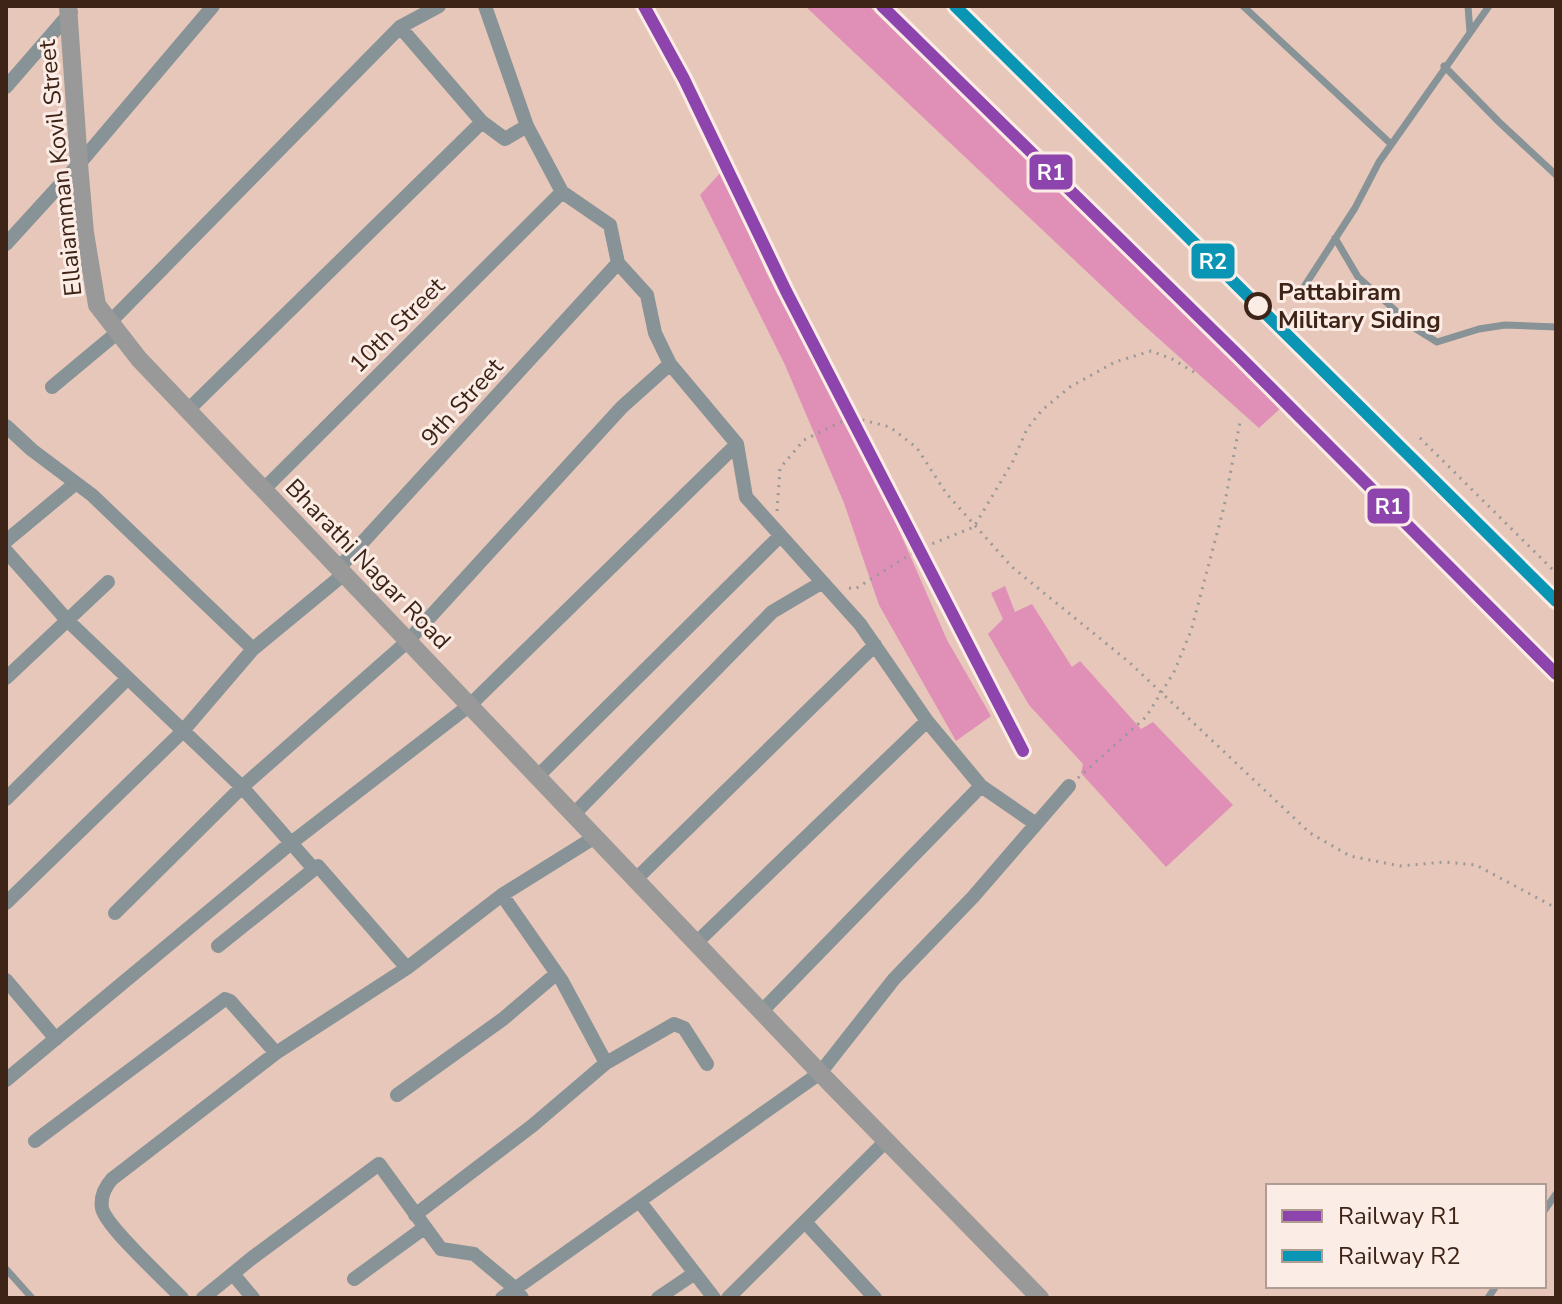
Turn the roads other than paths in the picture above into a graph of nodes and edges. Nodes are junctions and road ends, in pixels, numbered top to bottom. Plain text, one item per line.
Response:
1 (213, 6) edge
2 (439, 6) edge
3 (485, 6) edge
4 (1243, 6) edge
5 (1468, 6) edge
6 (1489, 6) edge
7 (71, 9) edge
8 (400, 27) junction
9 (1470, 32) junction
10 (1444, 66) junction
11 (6, 87) edge
12 (482, 122) junction
13 (527, 126) junction
14 (1391, 144) junction
15 (79, 164) junction
16 (1556, 175) edge
17 (562, 192) junction
18 (1335, 238) junction
19 (6, 244) edge
20 (618, 263) junction
21 (1302, 290) dead end
22 (115, 327) junction
23 (1556, 327) edge
24 (670, 364) junction
25 (52, 387) dead end
26 (188, 410) junction
27 (6, 426) edge
28 (737, 444) junction
29 (76, 483) junction
30 (263, 490) junction
31 (780, 536) junction
32 (6, 541) edge
33 (6, 551) edge
34 (341, 571) junction
35 (108, 582) dead end
36 (821, 583) junction
37 (67, 620) junction
38 (408, 641) junction
39 (875, 645) junction
40 (253, 649) junction
41 (6, 678) edge
42 (127, 679) junction
43 (470, 705) junction
44 (927, 721) junction
45 (182, 732) junction
46 (537, 777) junction
47 (981, 786) junction
48 (1069, 786) road end
49 (242, 787) junction
50 (6, 799) edge
51 (573, 815) junction
52 (1036, 824) junction
53 (595, 837) junction
54 (291, 843) junction
55 (313, 868) junction
56 (635, 880) junction
57 (502, 895) junction
58 (6, 903) edge
59 (115, 913) dead end
60 (696, 943) junction
61 (218, 946) dead end
62 (407, 968) junction
63 (556, 974) junction
64 (6, 980) edge
65 (761, 1012) junction
66 (56, 1039) junction
67 (276, 1053) junction
68 (606, 1063) junction
69 (707, 1064) dead end
70 (820, 1073) junction
71 (6, 1080) edge
72 (397, 1095) dead end
73 (35, 1141) dead end
74 (886, 1141) junction
75 (640, 1202) junction
76 (415, 1215) junction
77 (805, 1222) junction
78 (424, 1228) junction
79 (6, 1269) edge
80 (695, 1273) junction
81 (233, 1274) junction
82 (354, 1279) dead end
83 (520, 1294) edge
84 (32, 1298) edge
85 (182, 1298) edge
86 (203, 1298) edge
87 (253, 1298) edge
88 (502, 1298) edge
89 (658, 1298) edge
90 (714, 1298) edge
91 (728, 1298) edge
92 (875, 1298) edge
93 (1040, 1298) edge

1 - 15 street
2 - 8 street
3 - 13 street
4 - 14 lane
5 - 9 lane
6 - 9 lane
7 - 11 street
7 - 15 main road, Ellaiamman Kovil Street
8 - 12 street
8 - 22 street
9 - 10 lane
10 - 14 lane
10 - 16 lane
12 - 13 street
12 - 26 street
13 - 17 street
14 - 18 lane
15 - 19 street
15 - 22 main road, Ellaiamman Kovil Street
17 - 20 street
17 - 30 street, 10th Street
18 - 21 lane
18 - 23 lane
20 - 24 street
20 - 34 street, 9th Street
22 - 25 street
22 - 26 main road, Bharathi Nagar Road
24 - 28 street
24 - 38 street
26 - 30 main road, Bharathi Nagar Road
27 - 29 street
28 - 31 street
28 - 43 street
29 - 32 street
29 - 40 street
30 - 34 main road, Bharathi Nagar Road
31 - 36 street
31 - 46 street
33 - 37 street
34 - 38 main road, Bharathi Nagar Road
34 - 40 street, 9th Street
35 - 37 street
36 - 39 street
36 - 51 street
37 - 41 street
37 - 42 street
38 - 43 main road, Bharathi Nagar Road
38 - 49 street
39 - 44 street
39 - 56 street
40 - 45 street, 9th Street
42 - 45 street
42 - 50 street
43 - 46 main road, Bharathi Nagar Road
43 - 54 street
44 - 47 street
44 - 60 street
45 - 49 street
45 - 58 street, 9th Street
46 - 51 main road, Bharathi Nagar Road
47 - 52 street
47 - 65 street
48 - 52 street
49 - 54 street
49 - 59 street
51 - 53 main road, Bharathi Nagar Road
52 - 70 street
53 - 56 main road, Bharathi Nagar Road
53 - 57 street
54 - 55 street
54 - 66 street
55 - 61 street
55 - 62 street
56 - 60 main road, Bharathi Nagar Road
57 - 62 street
57 - 63 street
60 - 65 main road, Bharathi Nagar Road
62 - 67 street
63 - 68 street
63 - 72 street
64 - 66 street
65 - 70 main road, Bharathi Nagar Road
66 - 71 street
67 - 73 street
67 - 85 street
68 - 69 street
68 - 76 street
70 - 74 main road, Bharathi Nagar Road
70 - 75 street
74 - 77 street
74 - 93 main road, Bharathi Nagar Road
75 - 80 street
75 - 83 street
76 - 78 street
76 - 81 street
77 - 91 street
77 - 92 street
78 - 82 street
78 - 83 street
79 - 84 lane
80 - 89 street
80 - 90 street
81 - 86 street
81 - 87 street
83 - 88 street

